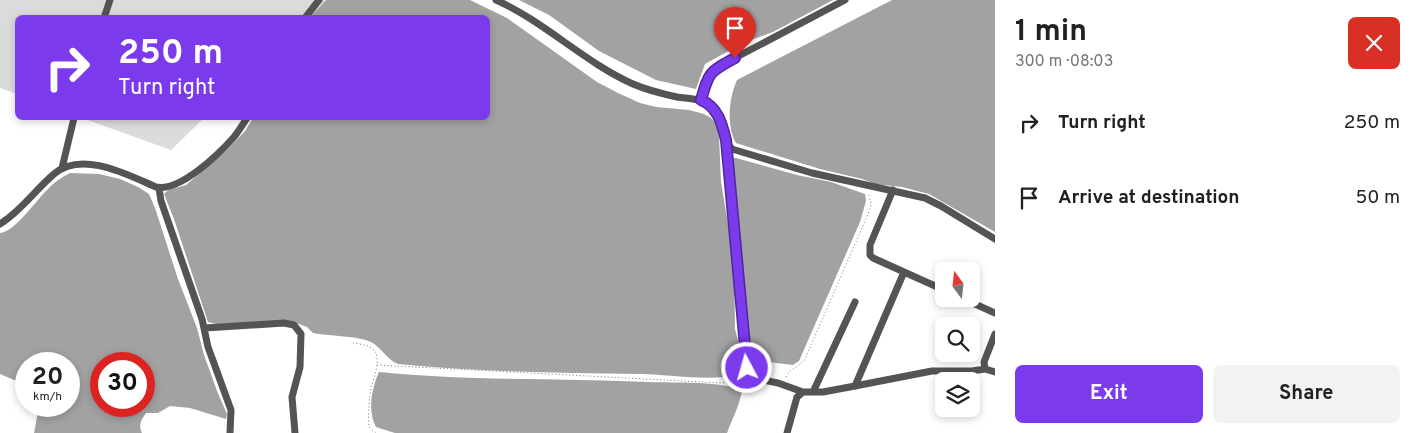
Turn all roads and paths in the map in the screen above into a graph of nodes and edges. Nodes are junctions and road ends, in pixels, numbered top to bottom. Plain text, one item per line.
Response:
1 (110, 0) edge
2 (319, 0) edge
3 (496, 0) edge
4 (845, 0) edge
5 (105, 15) edge
6 (307, 15) edge
7 (701, 100) junction
8 (74, 120) edge
9 (246, 120) edge
10 (726, 140) junction
11 (62, 168) junction
12 (866, 186) junction
13 (159, 188) junction
14 (893, 190) junction
15 (0, 224) edge
16 (995, 239) edge
17 (904, 272) junction
18 (935, 286) edge
19 (855, 302) dead end
20 (980, 306) edge
21 (995, 312) edge
22 (205, 328) junction
23 (995, 334) edge
24 (353, 343) dead end
25 (376, 365) junction
26 (985, 369) junction
27 (995, 372) edge
28 (753, 378) junction
29 (784, 385) junction
30 (855, 386) junction
31 (802, 392) junction
32 (813, 392) junction
33 (230, 433) edge
34 (295, 433) edge
35 (376, 433) edge
36 (787, 433) edge

1 - 5 street
2 - 6 street
3 - 7 street
4 - 7 street
7 - 10 street
8 - 11 street
9 - 13 street
10 - 12 street
10 - 28 street
11 - 13 street
11 - 15 street
12 - 14 street
12 - 29 path
13 - 22 street
14 - 16 street
14 - 17 street
17 - 18 street
17 - 30 street
19 - 32 street
20 - 21 street
22 - 33 street
22 - 34 street
23 - 26 street
24 - 25 path
25 - 28 path
25 - 35 path
26 - 27 street
26 - 30 street
28 - 29 street
29 - 31 street
30 - 32 street
31 - 32 street
31 - 36 street

